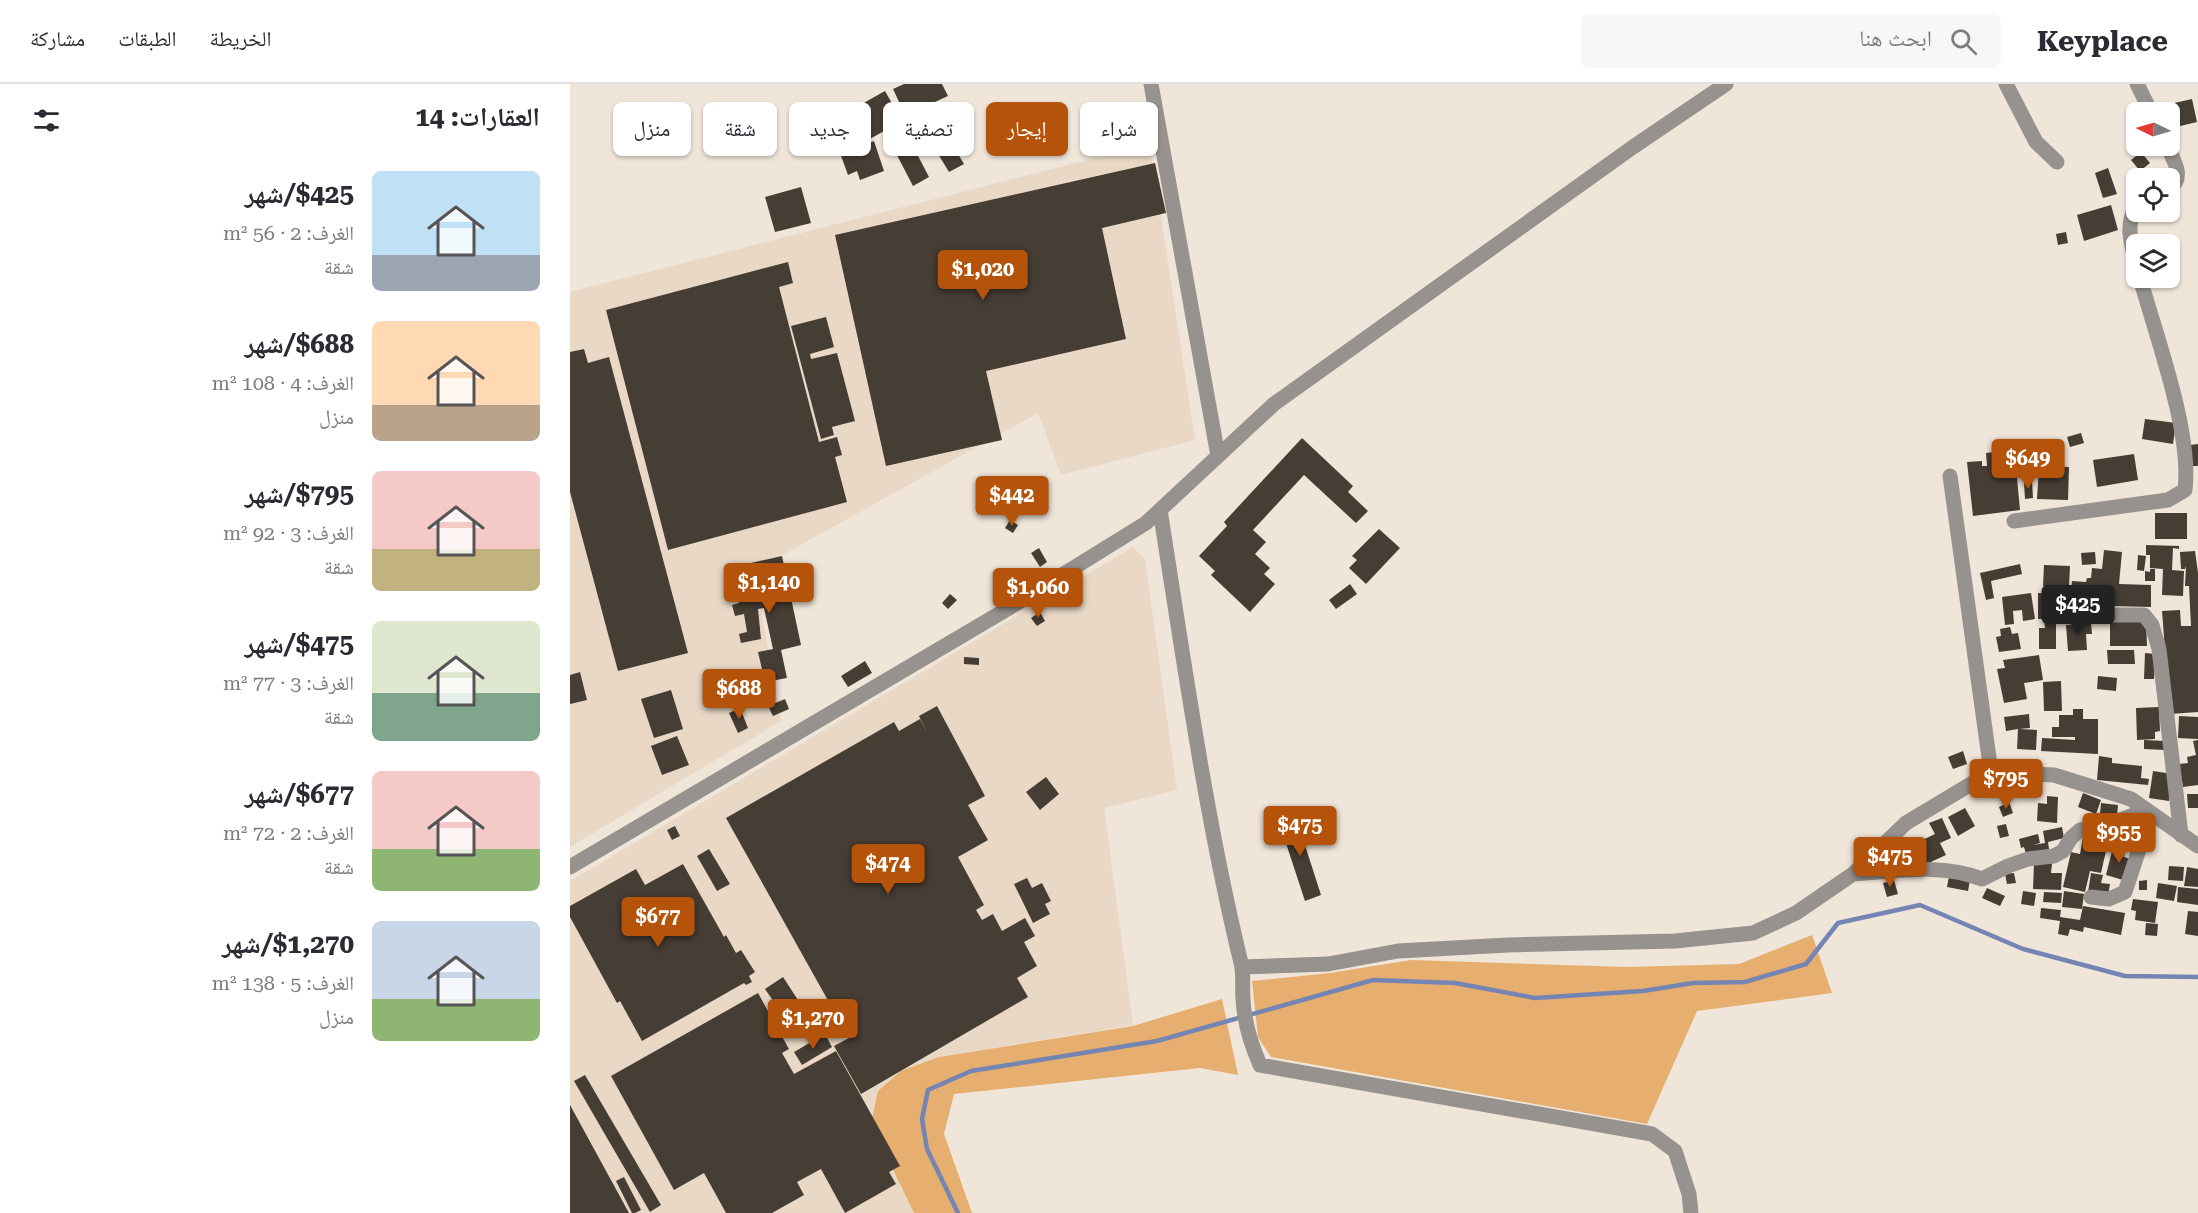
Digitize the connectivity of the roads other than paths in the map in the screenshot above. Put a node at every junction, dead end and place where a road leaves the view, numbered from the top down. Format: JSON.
{"nodes":[{"id":1,"x":1151,"y":84,"type":"edge"},
{"id":2,"x":2006,"y":84,"type":"edge"},
{"id":3,"x":2137,"y":84,"type":"edge"},
{"id":4,"x":1718,"y":87,"type":"edge"},
{"id":5,"x":2146,"y":102,"type":"edge"},
{"id":6,"x":2057,"y":162,"type":"dead end"},
{"id":7,"x":2143,"y":288,"type":"edge"},
{"id":8,"x":1218,"y":456,"type":"junction"},
{"id":9,"x":1950,"y":476,"type":"dead end"},
{"id":10,"x":1160,"y":510,"type":"junction"},
{"id":11,"x":2014,"y":520,"type":"dead end"},
{"id":12,"x":2107,"y":615,"type":"dead end"},
{"id":13,"x":1991,"y":772,"type":"junction"},
{"id":14,"x":2148,"y":811,"type":"junction"},
{"id":15,"x":2181,"y":836,"type":"junction"},
{"id":16,"x":2198,"y":846,"type":"edge"},
{"id":17,"x":570,"y":867,"type":"edge"},
{"id":18,"x":1853,"y":874,"type":"junction"},
{"id":19,"x":2091,"y":897,"type":"dead end"},
{"id":20,"x":1242,"y":967,"type":"junction"},
{"id":21,"x":1692,"y":1213,"type":"edge"}],
"edges":[{"from":1,"to":8,"type":"street"},
{"from":2,"to":6,"type":"street"},
{"from":3,"to":5,"type":"street"},
{"from":4,"to":8,"type":"street"},
{"from":7,"to":11,"type":"street"},
{"from":8,"to":10,"type":"street"},
{"from":9,"to":13,"type":"street"},
{"from":10,"to":17,"type":"street"},
{"from":10,"to":20,"type":"street"},
{"from":12,"to":15,"type":"street"},
{"from":13,"to":14,"type":"street"},
{"from":13,"to":18,"type":"street"},
{"from":14,"to":15,"type":"street"},
{"from":14,"to":18,"type":"street"},
{"from":14,"to":19,"type":"street"},
{"from":15,"to":16,"type":"street"},
{"from":18,"to":20,"type":"street"},
{"from":20,"to":21,"type":"street"}]}
